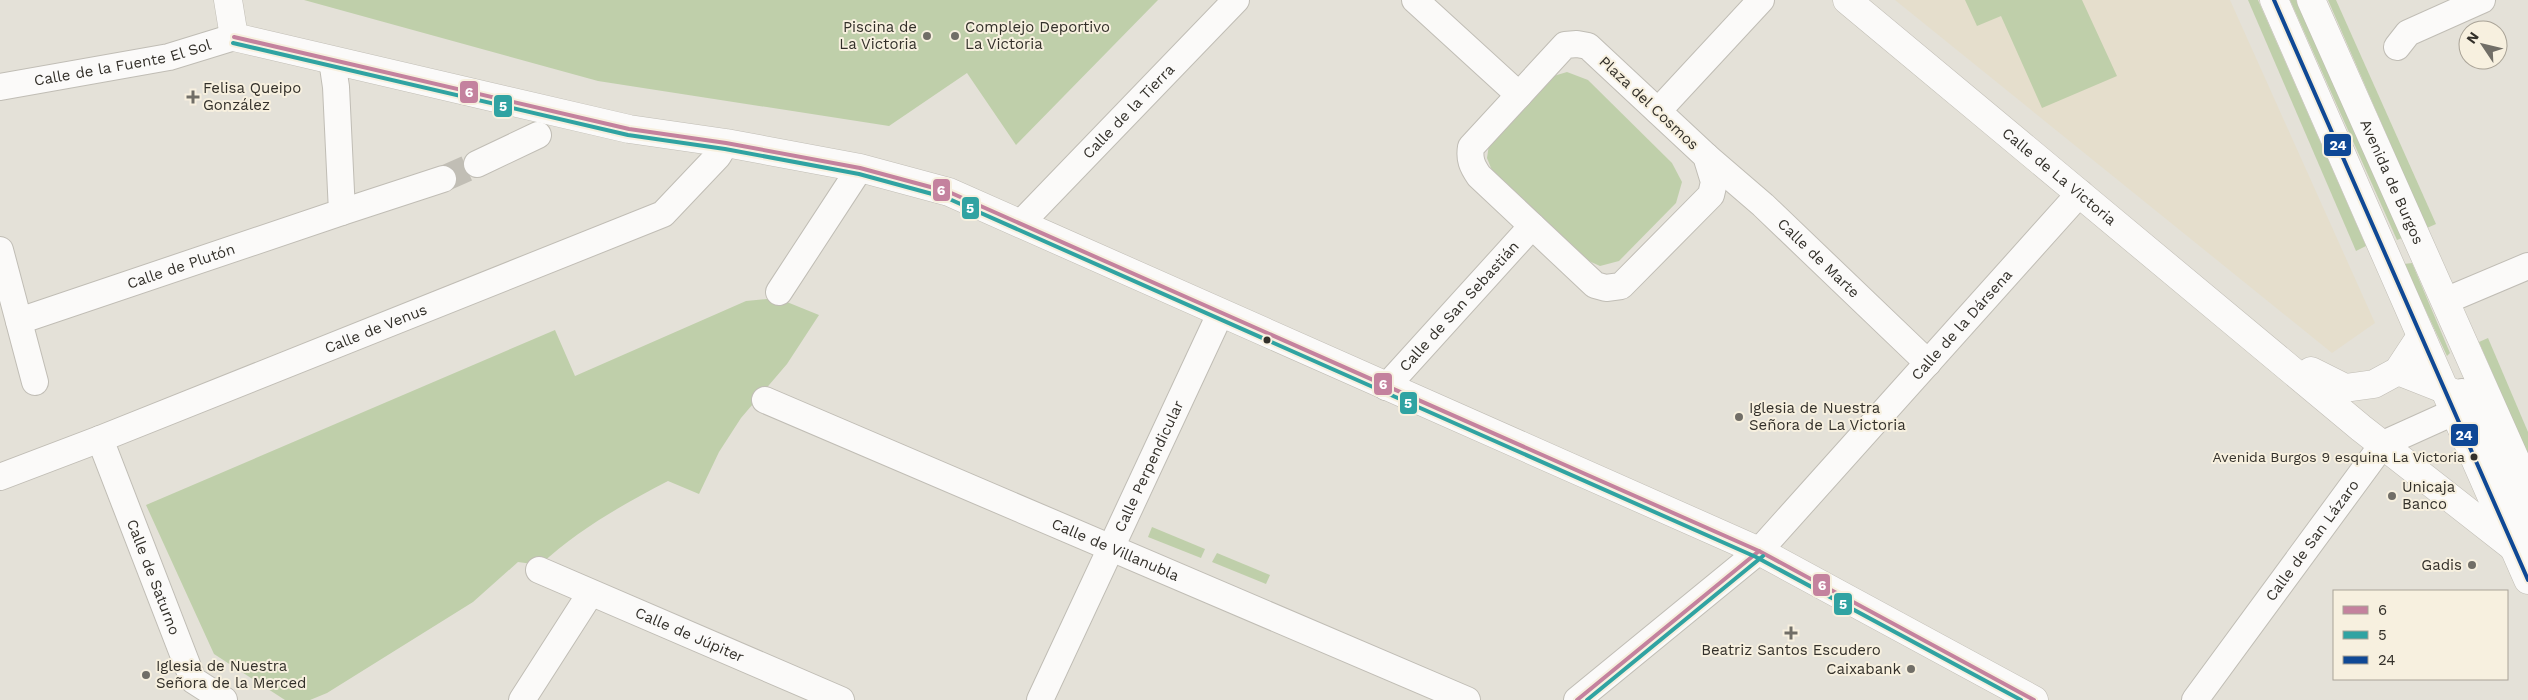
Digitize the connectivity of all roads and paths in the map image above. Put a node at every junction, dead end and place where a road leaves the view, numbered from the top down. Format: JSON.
{"nodes":[{"id":1,"x":228,"y":0,"type":"edge"},
{"id":2,"x":1236,"y":0,"type":"edge"},
{"id":3,"x":1415,"y":0,"type":"edge"},
{"id":4,"x":1761,"y":0,"type":"edge"},
{"id":5,"x":1847,"y":0,"type":"edge"},
{"id":6,"x":2274,"y":0,"type":"edge"},
{"id":7,"x":2311,"y":0,"type":"edge"},
{"id":8,"x":2482,"y":0,"type":"edge"},
{"id":9,"x":234,"y":37,"type":"junction"},
{"id":10,"x":2397,"y":47,"type":"dead end"},
{"id":11,"x":332,"y":60,"type":"junction"},
{"id":12,"x":0,"y":88,"type":"edge"},
{"id":13,"x":1519,"y":95,"type":"junction"},
{"id":14,"x":1658,"y":111,"type":"junction"},
{"id":15,"x":538,"y":135,"type":"dead end"},
{"id":16,"x":726,"y":143,"type":"junction"},
{"id":17,"x":1706,"y":156,"type":"junction"},
{"id":18,"x":477,"y":164,"type":"tunnel mouth"},
{"id":19,"x":860,"y":168,"type":"junction"},
{"id":20,"x":443,"y":179,"type":"tunnel mouth"},
{"id":21,"x":2080,"y":193,"type":"junction"},
{"id":22,"x":342,"y":212,"type":"junction"},
{"id":23,"x":1021,"y":223,"type":"junction"},
{"id":24,"x":1532,"y":226,"type":"junction"},
{"id":25,"x":0,"y":250,"type":"edge"},
{"id":26,"x":2528,"y":266,"type":"edge"},
{"id":27,"x":779,"y":292,"type":"dead end"},
{"id":28,"x":2445,"y":301,"type":"junction"},
{"id":29,"x":1220,"y":314,"type":"junction"},
{"id":30,"x":19,"y":320,"type":"junction"},
{"id":31,"x":2421,"y":336,"type":"junction"},
{"id":32,"x":2272,"y":351,"type":"junction"},
{"id":33,"x":1928,"y":363,"type":"junction"},
{"id":34,"x":2473,"y":364,"type":"junction"},
{"id":35,"x":2398,"y":371,"type":"junction"},
{"id":36,"x":35,"y":382,"type":"dead end"},
{"id":37,"x":1386,"y":387,"type":"junction"},
{"id":38,"x":2453,"y":399,"type":"junction"},
{"id":39,"x":765,"y":400,"type":"dead end"},
{"id":40,"x":100,"y":440,"type":"junction"},
{"id":41,"x":2383,"y":444,"type":"junction"},
{"id":42,"x":0,"y":477,"type":"edge"},
{"id":43,"x":2528,"y":488,"type":"edge"},
{"id":44,"x":2520,"y":540,"type":"edge"},
{"id":45,"x":1109,"y":548,"type":"junction"},
{"id":46,"x":1759,"y":551,"type":"junction"},
{"id":47,"x":539,"y":570,"type":"dead end"},
{"id":48,"x":2528,"y":580,"type":"edge"},
{"id":49,"x":590,"y":594,"type":"junction"},
{"id":50,"x":224,"y":700,"type":"edge"},
{"id":51,"x":522,"y":700,"type":"edge"},
{"id":52,"x":841,"y":700,"type":"edge"},
{"id":53,"x":1040,"y":700,"type":"edge"},
{"id":54,"x":1467,"y":700,"type":"edge"},
{"id":55,"x":1578,"y":700,"type":"edge"},
{"id":56,"x":2034,"y":700,"type":"edge"},
{"id":57,"x":2195,"y":700,"type":"edge"}],
"edges":[{"from":1,"to":9,"type":"main road"},
{"from":2,"to":23,"type":"street","name":"Calle de la Tierra"},
{"from":3,"to":13,"type":"street"},
{"from":4,"to":14,"type":"street"},
{"from":5,"to":21,"type":"main road","name":"Calle de La Victoria"},
{"from":6,"to":31,"type":"main road"},
{"from":7,"to":28,"type":"main road","name":"Avenida de Burgos"},
{"from":8,"to":10,"type":"street"},
{"from":9,"to":11,"type":"main road"},
{"from":9,"to":12,"type":"street","name":"Calle de la Fuente El Sol"},
{"from":11,"to":16,"type":"main road"},
{"from":11,"to":22,"type":"street"},
{"from":13,"to":14,"type":"street","name":"Plaza del Cosmos"},
{"from":13,"to":24,"type":"street","name":"Plaza del Cosmos"},
{"from":14,"to":17,"type":"street","name":"Plaza del Cosmos"},
{"from":15,"to":18,"type":"street"},
{"from":16,"to":19,"type":"main road"},
{"from":16,"to":40,"type":"street","name":"Calle de Venus"},
{"from":17,"to":24,"type":"street","name":"Plaza del Cosmos"},
{"from":17,"to":33,"type":"street","name":"Calle de Marte"},
{"from":19,"to":23,"type":"main road"},
{"from":19,"to":27,"type":"street"},
{"from":20,"to":22,"type":"street","name":"Calle de Plutón"},
{"from":21,"to":32,"type":"main road","name":"Calle de La Victoria"},
{"from":21,"to":33,"type":"street","name":"Calle de la Dársena"},
{"from":22,"to":30,"type":"street","name":"Calle de Plutón"},
{"from":23,"to":29,"type":"main road"},
{"from":24,"to":37,"type":"street","name":"Calle de San Sebastián"},
{"from":25,"to":30,"type":"street"},
{"from":26,"to":28,"type":"street"},
{"from":28,"to":34,"type":"main road","name":"Avenida de Burgos"},
{"from":29,"to":37,"type":"main road"},
{"from":29,"to":45,"type":"street","name":"Calle Perpendicular"},
{"from":30,"to":36,"type":"street"},
{"from":31,"to":35,"type":"main road","name":"Calle de La Victoria"},
{"from":31,"to":38,"type":"main road"},
{"from":32,"to":35,"type":"main road","name":"Calle de La Victoria"},
{"from":32,"to":41,"type":"main road","name":"Calle de La Victoria"},
{"from":33,"to":46,"type":"street","name":"Calle de la Dársena"},
{"from":34,"to":38,"type":"street"},
{"from":34,"to":43,"type":"main road","name":"Avenida de Burgos"},
{"from":35,"to":38,"type":"main road"},
{"from":37,"to":46,"type":"main road"},
{"from":38,"to":41,"type":"street","name":"Calle de San Lázaro"},
{"from":38,"to":44,"type":"main road"},
{"from":39,"to":45,"type":"street","name":"Calle de Villanubla"},
{"from":40,"to":42,"type":"street","name":"Calle de Venus"},
{"from":40,"to":50,"type":"street","name":"Calle de Saturno"},
{"from":41,"to":44,"type":"main road","name":"Calle de La Victoria"},
{"from":41,"to":57,"type":"street","name":"Calle de San Lázaro"},
{"from":44,"to":48,"type":"main road"},
{"from":45,"to":53,"type":"street","name":"Calle Perpendicular"},
{"from":45,"to":54,"type":"street","name":"Calle de Villanubla"},
{"from":46,"to":55,"type":"street","name":"Calle de la Dársena"},
{"from":46,"to":56,"type":"main road"},
{"from":47,"to":49,"type":"street","name":"Calle de Júpiter"},
{"from":49,"to":51,"type":"street"},
{"from":49,"to":52,"type":"street","name":"Calle de Júpiter"}]}
